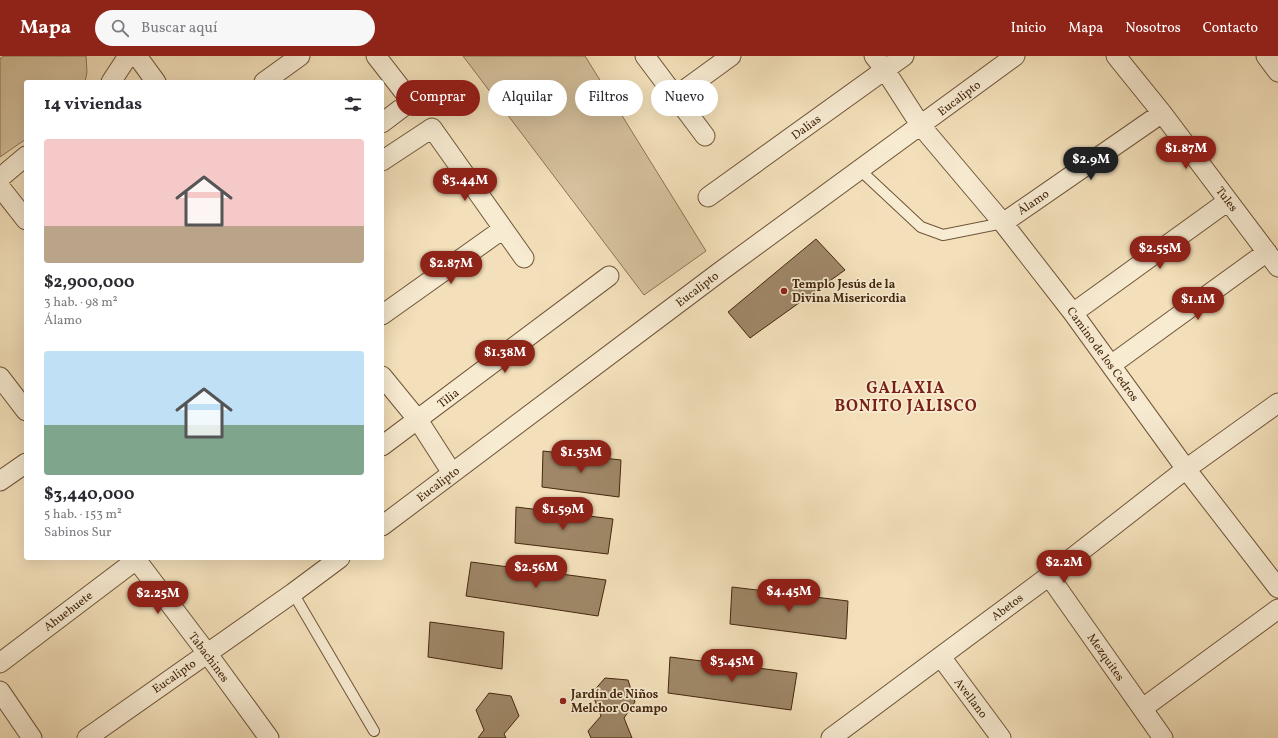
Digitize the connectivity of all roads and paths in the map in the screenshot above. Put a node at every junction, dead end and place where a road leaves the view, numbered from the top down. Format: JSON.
{"nodes":[{"id":1,"x":128,"y":56,"type":"edge"},
{"id":2,"x":137,"y":56,"type":"edge"},
{"id":3,"x":300,"y":56,"type":"edge"},
{"id":4,"x":376,"y":56,"type":"edge"},
{"id":5,"x":645,"y":56,"type":"edge"},
{"id":6,"x":731,"y":56,"type":"edge"},
{"id":7,"x":904,"y":56,"type":"edge"},
{"id":8,"x":1015,"y":56,"type":"edge"},
{"id":9,"x":1116,"y":56,"type":"edge"},
{"id":10,"x":1266,"y":56,"type":"edge"},
{"id":11,"x":880,"y":63,"type":"edge"},
{"id":12,"x":1278,"y":72,"type":"edge"},
{"id":13,"x":112,"y":80,"type":"edge"},
{"id":14,"x":155,"y":80,"type":"edge"},
{"id":15,"x":267,"y":80,"type":"edge"},
{"id":16,"x":664,"y":80,"type":"edge"},
{"id":17,"x":698,"y":80,"type":"edge"},
{"id":18,"x":1162,"y":113,"type":"junction"},
{"id":19,"x":690,"y":116,"type":"edge"},
{"id":20,"x":384,"y":121,"type":"edge"},
{"id":21,"x":921,"y":126,"type":"junction"},
{"id":22,"x":705,"y":136,"type":"dead end"},
{"id":23,"x":24,"y":158,"type":"edge"},
{"id":24,"x":384,"y":160,"type":"edge"},
{"id":25,"x":860,"y":170,"type":"junction"},
{"id":26,"x":0,"y":178,"type":"edge"},
{"id":27,"x":0,"y":187,"type":"edge"},
{"id":28,"x":708,"y":197,"type":"dead end"},
{"id":29,"x":1228,"y":201,"type":"junction"},
{"id":30,"x":24,"y":217,"type":"edge"},
{"id":31,"x":1003,"y":224,"type":"junction"},
{"id":32,"x":503,"y":229,"type":"junction"},
{"id":33,"x":1267,"y":252,"type":"junction"},
{"id":34,"x":524,"y":258,"type":"dead end"},
{"id":35,"x":1278,"y":267,"type":"edge"},
{"id":36,"x":609,"y":276,"type":"dead end"},
{"id":37,"x":1072,"y":313,"type":"junction"},
{"id":38,"x":384,"y":314,"type":"edge"},
{"id":39,"x":1111,"y":365,"type":"junction"},
{"id":40,"x":0,"y":377,"type":"edge"},
{"id":41,"x":384,"y":379,"type":"edge"},
{"id":42,"x":24,"y":403,"type":"edge"},
{"id":43,"x":1278,"y":403,"type":"edge"},
{"id":44,"x":418,"y":420,"type":"junction"},
{"id":45,"x":384,"y":445,"type":"edge"},
{"id":46,"x":24,"y":464,"type":"edge"},
{"id":47,"x":1186,"y":469,"type":"junction"},
{"id":48,"x":452,"y":473,"type":"junction"},
{"id":49,"x":0,"y":481,"type":"edge"},
{"id":50,"x":384,"y":524,"type":"edge"},
{"id":51,"x":135,"y":560,"type":"edge"},
{"id":52,"x":137,"y":560,"type":"edge"},
{"id":53,"x":337,"y":560,"type":"edge"},
{"id":54,"x":1049,"y":576,"type":"junction"},
{"id":55,"x":1276,"y":583,"type":"edge"},
{"id":56,"x":293,"y":593,"type":"junction"},
{"id":57,"x":1278,"y":609,"type":"edge"},
{"id":58,"x":207,"y":653,"type":"junction"},
{"id":59,"x":941,"y":658,"type":"junction"},
{"id":60,"x":0,"y":663,"type":"edge"},
{"id":61,"x":0,"y":691,"type":"edge"},
{"id":62,"x":1143,"y":708,"type":"junction"},
{"id":63,"x":374,"y":731,"type":"dead end"},
{"id":64,"x":32,"y":738,"type":"edge"},
{"id":65,"x":87,"y":738,"type":"edge"},
{"id":66,"x":268,"y":738,"type":"edge"},
{"id":67,"x":831,"y":738,"type":"edge"},
{"id":68,"x":1001,"y":738,"type":"edge"},
{"id":69,"x":1163,"y":738,"type":"edge"}],
"edges":[{"from":1,"to":13,"type":"street"},
{"from":2,"to":14,"type":"street"},
{"from":3,"to":15,"type":"street"},
{"from":4,"to":20,"type":"street"},
{"from":5,"to":16,"type":"street"},
{"from":6,"to":17,"type":"street"},
{"from":7,"to":11,"type":"street","name":"Dalias"},
{"from":8,"to":21,"type":"street","name":"Eucalipto"},
{"from":9,"to":18,"type":"street","name":"Tules"},
{"from":10,"to":12,"type":"street"},
{"from":11,"to":21,"type":"street","name":"Camino de los Cedros"},
{"from":11,"to":28,"type":"street","name":"Dalias"},
{"from":18,"to":29,"type":"street","name":"Tules"},
{"from":18,"to":31,"type":"street","name":"Álamo"},
{"from":19,"to":22,"type":"street"},
{"from":21,"to":25,"type":"street","name":"Eucalipto"},
{"from":21,"to":31,"type":"street","name":"Camino de los Cedros"},
{"from":23,"to":26,"type":"street"},
{"from":24,"to":32,"type":"street"},
{"from":25,"to":31,"type":"lane"},
{"from":25,"to":48,"type":"street","name":"Eucalipto"},
{"from":27,"to":30,"type":"street"},
{"from":29,"to":33,"type":"street","name":"Tules"},
{"from":29,"to":37,"type":"street"},
{"from":31,"to":37,"type":"street","name":"Camino de los Cedros"},
{"from":32,"to":34,"type":"street"},
{"from":32,"to":38,"type":"street"},
{"from":33,"to":35,"type":"street","name":"Tules"},
{"from":33,"to":39,"type":"street"},
{"from":36,"to":44,"type":"street","name":"Tilia"},
{"from":37,"to":39,"type":"street","name":"Camino de los Cedros"},
{"from":39,"to":47,"type":"street","name":"Camino de los Cedros"},
{"from":40,"to":42,"type":"street"},
{"from":41,"to":44,"type":"street"},
{"from":43,"to":47,"type":"street","name":"Abetos"},
{"from":44,"to":45,"type":"street","name":"Tilia"},
{"from":44,"to":48,"type":"street"},
{"from":46,"to":49,"type":"street"},
{"from":47,"to":54,"type":"street","name":"Abetos"},
{"from":47,"to":55,"type":"street","name":"Camino de los Cedros"},
{"from":48,"to":50,"type":"street","name":"Eucalipto"},
{"from":51,"to":60,"type":"street","name":"Ahuehuete"},
{"from":52,"to":58,"type":"street","name":"Tabachines"},
{"from":53,"to":56,"type":"street","name":"Eucalipto"},
{"from":54,"to":59,"type":"street","name":"Abetos"},
{"from":54,"to":62,"type":"street","name":"Mezquites"},
{"from":56,"to":58,"type":"street","name":"Eucalipto"},
{"from":56,"to":63,"type":"lane"},
{"from":57,"to":62,"type":"street"},
{"from":58,"to":65,"type":"street","name":"Eucalipto"},
{"from":58,"to":66,"type":"street","name":"Tabachines"},
{"from":59,"to":67,"type":"street","name":"Abetos"},
{"from":59,"to":68,"type":"street","name":"Avellano"},
{"from":61,"to":64,"type":"street"},
{"from":62,"to":69,"type":"street","name":"Mezquites"}]}
